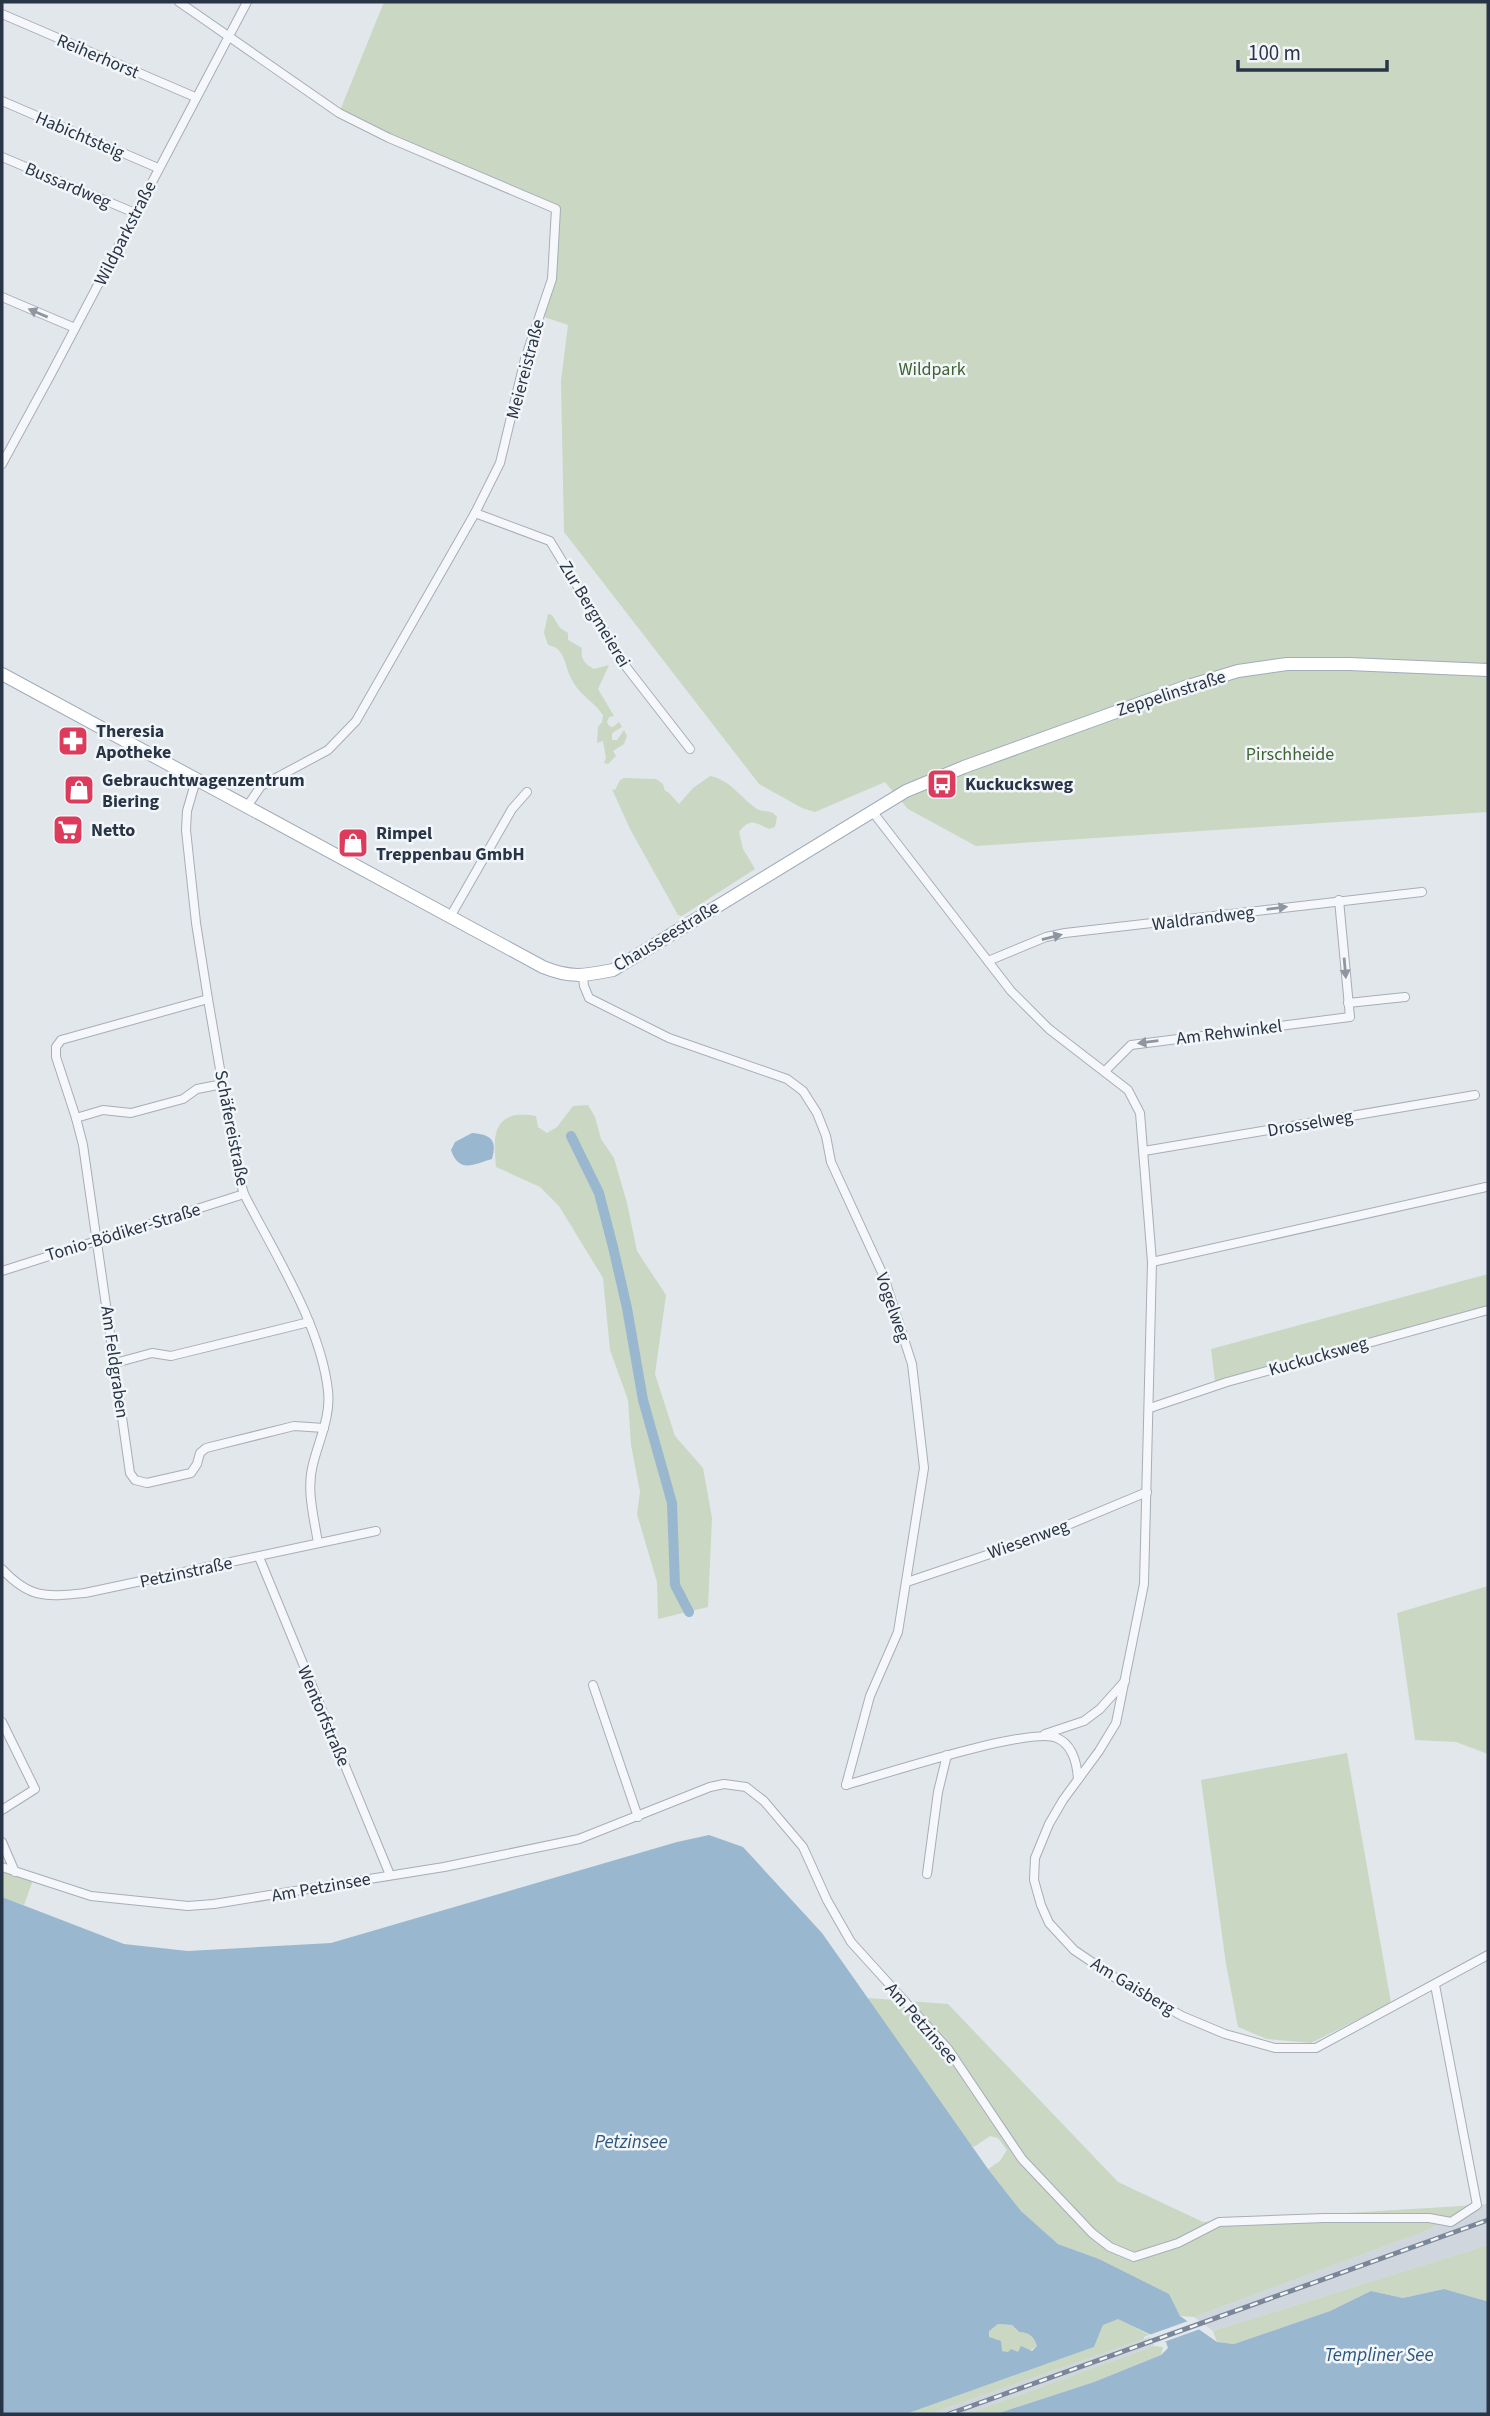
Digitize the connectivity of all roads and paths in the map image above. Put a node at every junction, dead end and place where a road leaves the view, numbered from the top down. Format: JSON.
{"nodes":[{"id":1,"x":179,"y":2,"type":"edge"},
{"id":2,"x":247,"y":2,"type":"edge"},
{"id":3,"x":2,"y":14,"type":"edge"},
{"id":4,"x":228,"y":36,"type":"junction"},
{"id":5,"x":195,"y":97,"type":"junction"},
{"id":6,"x":2,"y":101,"type":"edge"},
{"id":7,"x":2,"y":157,"type":"edge"},
{"id":8,"x":158,"y":168,"type":"junction"},
{"id":9,"x":135,"y":213,"type":"junction"},
{"id":10,"x":2,"y":297,"type":"edge"},
{"id":11,"x":75,"y":328,"type":"junction"},
{"id":12,"x":2,"y":464,"type":"edge"},
{"id":13,"x":475,"y":513,"type":"junction"},
{"id":14,"x":1488,"y":670,"type":"edge"},
{"id":15,"x":2,"y":674,"type":"edge"},
{"id":16,"x":690,"y":749,"type":"dead end"},
{"id":17,"x":196,"y":780,"type":"junction"},
{"id":18,"x":527,"y":792,"type":"dead end"},
{"id":19,"x":247,"y":807,"type":"junction"},
{"id":20,"x":872,"y":811,"type":"junction"},
{"id":21,"x":1422,"y":892,"type":"dead end"},
{"id":22,"x":1339,"y":900,"type":"junction"},
{"id":23,"x":450,"y":917,"type":"junction"},
{"id":24,"x":988,"y":961,"type":"junction"},
{"id":25,"x":583,"y":977,"type":"junction"},
{"id":26,"x":1405,"y":997,"type":"dead end"},
{"id":27,"x":208,"y":999,"type":"junction"},
{"id":28,"x":1348,"y":1003,"type":"junction"},
{"id":29,"x":1105,"y":1070,"type":"junction"},
{"id":30,"x":223,"y":1084,"type":"junction"},
{"id":31,"x":1475,"y":1095,"type":"dead end"},
{"id":32,"x":76,"y":1118,"type":"junction"},
{"id":33,"x":1144,"y":1152,"type":"junction"},
{"id":34,"x":1486,"y":1187,"type":"dead end"},
{"id":35,"x":244,"y":1194,"type":"junction"},
{"id":36,"x":97,"y":1239,"type":"junction"},
{"id":37,"x":1152,"y":1262,"type":"junction"},
{"id":38,"x":2,"y":1271,"type":"edge"},
{"id":39,"x":1488,"y":1310,"type":"edge"},
{"id":40,"x":309,"y":1322,"type":"junction"},
{"id":41,"x":115,"y":1363,"type":"junction"},
{"id":42,"x":1150,"y":1408,"type":"junction"},
{"id":43,"x":324,"y":1428,"type":"junction"},
{"id":44,"x":1147,"y":1492,"type":"junction"},
{"id":45,"x":376,"y":1531,"type":"dead end"},
{"id":46,"x":318,"y":1543,"type":"junction"},
{"id":47,"x":260,"y":1556,"type":"junction"},
{"id":48,"x":2,"y":1569,"type":"edge"},
{"id":49,"x":907,"y":1582,"type":"junction"},
{"id":50,"x":1125,"y":1680,"type":"junction"},
{"id":51,"x":593,"y":1685,"type":"dead end"},
{"id":52,"x":2,"y":1722,"type":"edge"},
{"id":53,"x":1042,"y":1734,"type":"junction"},
{"id":54,"x":947,"y":1755,"type":"junction"},
{"id":55,"x":1078,"y":1780,"type":"junction"},
{"id":56,"x":2,"y":1810,"type":"edge"},
{"id":57,"x":638,"y":1817,"type":"junction"},
{"id":58,"x":2,"y":1842,"type":"edge"},
{"id":59,"x":2,"y":1867,"type":"edge"},
{"id":60,"x":15,"y":1871,"type":"junction"},
{"id":61,"x":927,"y":1874,"type":"dead end"},
{"id":62,"x":390,"y":1875,"type":"junction"},
{"id":63,"x":1488,"y":1955,"type":"edge"},
{"id":64,"x":1435,"y":1985,"type":"junction"}],
"edges":[{"from":1,"to":4,"type":"street"},
{"from":2,"to":4,"type":"street","name":"Wildparkstraße"},
{"from":3,"to":5,"type":"street","name":"Reiherhorst"},
{"from":4,"to":5,"type":"street","name":"Wildparkstraße"},
{"from":4,"to":13,"type":"street","name":"Meiereistraße"},
{"from":5,"to":8,"type":"street","name":"Wildparkstraße"},
{"from":6,"to":8,"type":"street","name":"Habichtsteig"},
{"from":7,"to":9,"type":"street","name":"Bussardweg"},
{"from":8,"to":9,"type":"street","name":"Wildparkstraße"},
{"from":9,"to":11,"type":"street","name":"Wildparkstraße"},
{"from":11,"to":10,"type":"street","one_way":true},
{"from":11,"to":12,"type":"street","name":"Wildparkstraße"},
{"from":13,"to":16,"type":"street","name":"Zur Bergmeierei"},
{"from":13,"to":19,"type":"street","name":"Meiereistraße"},
{"from":14,"to":20,"type":"main road","name":"Zeppelinstraße"},
{"from":15,"to":17,"type":"main road","name":"Chausseestraße"},
{"from":17,"to":19,"type":"main road","name":"Chausseestraße"},
{"from":17,"to":27,"type":"street","name":"Schäfereistraße"},
{"from":18,"to":23,"type":"street"},
{"from":19,"to":23,"type":"main road","name":"Chausseestraße"},
{"from":20,"to":24,"type":"street"},
{"from":20,"to":25,"type":"main road","name":"Chausseestraße"},
{"from":21,"to":22,"type":"street","name":"Waldrandweg"},
{"from":24,"to":22,"type":"street","name":"Waldrandweg","one_way":true},
{"from":22,"to":28,"type":"street","one_way":true},
{"from":23,"to":25,"type":"main road","name":"Chausseestraße"},
{"from":24,"to":29,"type":"street"},
{"from":25,"to":49,"type":"street","name":"Vogelweg"},
{"from":26,"to":28,"type":"street"},
{"from":27,"to":30,"type":"street","name":"Schäfereistraße"},
{"from":27,"to":32,"type":"street","name":"Am Feldgraben"},
{"from":28,"to":29,"type":"street","name":"Am Rehwinkel","one_way":true},
{"from":29,"to":33,"type":"street"},
{"from":30,"to":32,"type":"street"},
{"from":30,"to":35,"type":"street","name":"Schäfereistraße"},
{"from":31,"to":33,"type":"street","name":"Drosselweg"},
{"from":32,"to":36,"type":"street","name":"Am Feldgraben"},
{"from":33,"to":37,"type":"street"},
{"from":34,"to":37,"type":"street"},
{"from":35,"to":36,"type":"street","name":"Tonio-Bödiker-Straße"},
{"from":35,"to":40,"type":"street","name":"Schäfereistraße"},
{"from":36,"to":38,"type":"street","name":"Tonio-Bödiker-Straße"},
{"from":36,"to":41,"type":"street","name":"Am Feldgraben"},
{"from":37,"to":42,"type":"street"},
{"from":39,"to":42,"type":"street","name":"Kuckucksweg"},
{"from":40,"to":41,"type":"street"},
{"from":40,"to":43,"type":"street","name":"Schäfereistraße"},
{"from":41,"to":43,"type":"street","name":"Am Feldgraben"},
{"from":42,"to":44,"type":"street"},
{"from":43,"to":46,"type":"street","name":"Schäfereistraße"},
{"from":44,"to":49,"type":"street","name":"Wiesenweg"},
{"from":44,"to":50,"type":"street"},
{"from":45,"to":46,"type":"street","name":"Petzinstraße"},
{"from":46,"to":47,"type":"street","name":"Petzinstraße"},
{"from":47,"to":48,"type":"street","name":"Petzinstraße"},
{"from":47,"to":62,"type":"street","name":"Wentorfstraße"},
{"from":49,"to":54,"type":"street","name":"Vogelweg"},
{"from":50,"to":53,"type":"street"},
{"from":50,"to":55,"type":"street","name":"Am Gaisberg"},
{"from":51,"to":57,"type":"street"},
{"from":52,"to":56,"type":"street"},
{"from":53,"to":54,"type":"street"},
{"from":53,"to":55,"type":"street"},
{"from":54,"to":61,"type":"street"},
{"from":55,"to":64,"type":"street","name":"Am Gaisberg"},
{"from":57,"to":62,"type":"street","name":"Am Petzinsee"},
{"from":57,"to":64,"type":"street","name":"Am Petzinsee"},
{"from":58,"to":60,"type":"street"},
{"from":59,"to":60,"type":"street","name":"Am Petzinsee"},
{"from":60,"to":62,"type":"street","name":"Am Petzinsee"},
{"from":63,"to":64,"type":"street","name":"Am Gaisberg"}]}
